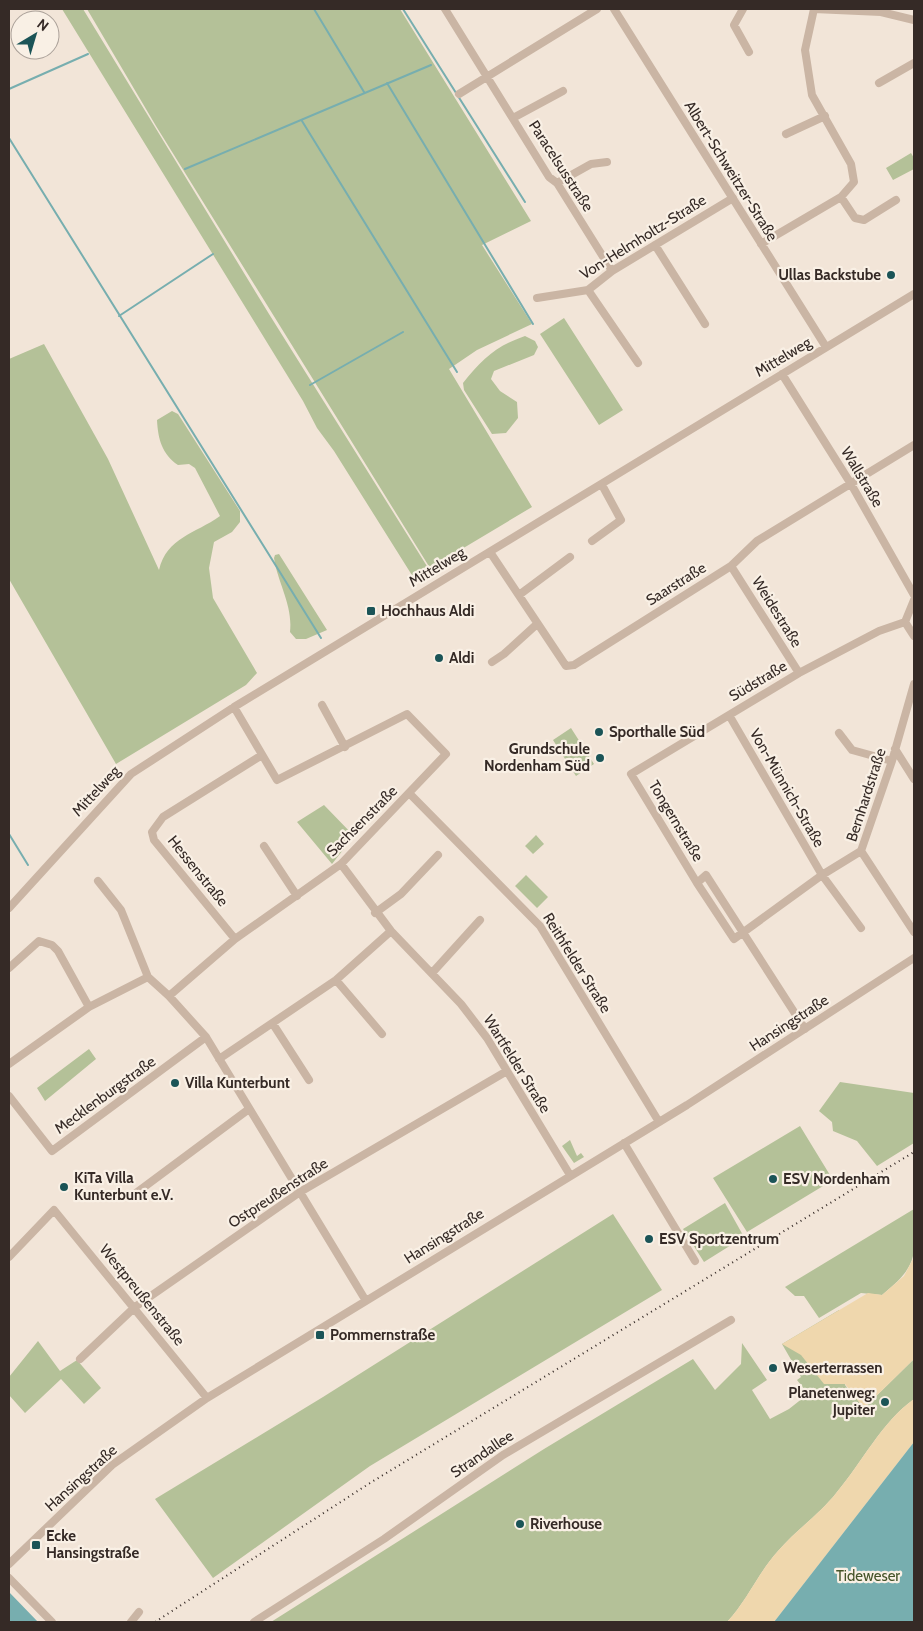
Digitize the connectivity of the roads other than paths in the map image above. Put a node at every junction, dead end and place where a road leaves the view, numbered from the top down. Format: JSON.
{"nodes":[{"id":1,"x":445,"y":9,"type":"edge"},
{"id":2,"x":597,"y":9,"type":"edge"},
{"id":3,"x":614,"y":9,"type":"edge"},
{"id":4,"x":744,"y":9,"type":"edge"},
{"id":5,"x":814,"y":9,"type":"edge"},
{"id":6,"x":881,"y":10,"type":"edge"},
{"id":7,"x":914,"y":20,"type":"edge"},
{"id":8,"x":749,"y":52,"type":"dead end"},
{"id":9,"x":914,"y":63,"type":"edge"},
{"id":10,"x":486,"y":77,"type":"junction"},
{"id":11,"x":879,"y":83,"type":"dead end"},
{"id":12,"x":563,"y":91,"type":"dead end"},
{"id":13,"x":459,"y":94,"type":"dead end"},
{"id":14,"x":825,"y":116,"type":"junction"},
{"id":15,"x":513,"y":118,"type":"junction"},
{"id":16,"x":786,"y":134,"type":"dead end"},
{"id":17,"x":607,"y":162,"type":"dead end"},
{"id":18,"x":557,"y":183,"type":"junction"},
{"id":19,"x":841,"y":197,"type":"junction"},
{"id":20,"x":733,"y":198,"type":"junction"},
{"id":21,"x":896,"y":200,"type":"dead end"},
{"id":22,"x":761,"y":244,"type":"junction"},
{"id":23,"x":655,"y":245,"type":"junction"},
{"id":24,"x":612,"y":270,"type":"junction"},
{"id":25,"x":588,"y":290,"type":"junction"},
{"id":26,"x":914,"y":294,"type":"edge"},
{"id":27,"x":537,"y":298,"type":"dead end"},
{"id":28,"x":705,"y":324,"type":"dead end"},
{"id":29,"x":826,"y":348,"type":"junction"},
{"id":30,"x":638,"y":363,"type":"dead end"},
{"id":31,"x":782,"y":374,"type":"junction"},
{"id":32,"x":914,"y":445,"type":"edge"},
{"id":33,"x":851,"y":484,"type":"junction"},
{"id":34,"x":602,"y":485,"type":"junction"},
{"id":35,"x":592,"y":541,"type":"dead end"},
{"id":36,"x":490,"y":552,"type":"junction"},
{"id":37,"x":570,"y":557,"type":"dead end"},
{"id":38,"x":731,"y":566,"type":"junction"},
{"id":39,"x":914,"y":595,"type":"edge"},
{"id":40,"x":519,"y":596,"type":"junction"},
{"id":41,"x":914,"y":600,"type":"edge"},
{"id":42,"x":905,"y":622,"type":"junction"},
{"id":43,"x":537,"y":624,"type":"junction"},
{"id":44,"x":914,"y":636,"type":"edge"},
{"id":45,"x":492,"y":662,"type":"dead end"},
{"id":46,"x":799,"y":673,"type":"junction"},
{"id":47,"x":914,"y":684,"type":"edge"},
{"id":48,"x":322,"y":704,"type":"dead end"},
{"id":49,"x":234,"y":707,"type":"junction"},
{"id":50,"x":729,"y":715,"type":"junction"},
{"id":51,"x":839,"y":733,"type":"dead end"},
{"id":52,"x":345,"y":747,"type":"junction"},
{"id":53,"x":895,"y":749,"type":"junction"},
{"id":54,"x":262,"y":755,"type":"junction"},
{"id":55,"x":892,"y":761,"type":"junction"},
{"id":56,"x":632,"y":774,"type":"joint"},
{"id":57,"x":914,"y":778,"type":"edge"},
{"id":58,"x":409,"y":793,"type":"junction"},
{"id":59,"x":264,"y":846,"type":"dead end"},
{"id":60,"x":861,"y":851,"type":"junction"},
{"id":61,"x":438,"y":854,"type":"dead end"},
{"id":62,"x":341,"y":864,"type":"junction"},
{"id":63,"x":822,"y":875,"type":"junction"},
{"id":64,"x":98,"y":881,"type":"dead end"},
{"id":65,"x":697,"y":883,"type":"junction"},
{"id":66,"x":297,"y":896,"type":"junction"},
{"id":67,"x":9,"y":908,"type":"edge"},
{"id":68,"x":375,"y":913,"type":"junction"},
{"id":69,"x":480,"y":920,"type":"dead end"},
{"id":70,"x":861,"y":928,"type":"dead end"},
{"id":71,"x":391,"y":931,"type":"junction"},
{"id":72,"x":743,"y":932,"type":"junction"},
{"id":73,"x":914,"y":932,"type":"edge"},
{"id":74,"x":235,"y":939,"type":"junction"},
{"id":75,"x":914,"y":958,"type":"edge"},
{"id":76,"x":9,"y":968,"type":"edge"},
{"id":77,"x":432,"y":974,"type":"junction"},
{"id":78,"x":148,"y":977,"type":"junction"},
{"id":79,"x":336,"y":980,"type":"junction"},
{"id":80,"x":169,"y":996,"type":"junction"},
{"id":81,"x":88,"y":1007,"type":"junction"},
{"id":82,"x":273,"y":1024,"type":"junction"},
{"id":83,"x":805,"y":1029,"type":"junction"},
{"id":84,"x":382,"y":1034,"type":"dead end"},
{"id":85,"x":206,"y":1037,"type":"junction"},
{"id":86,"x":219,"y":1060,"type":"junction"},
{"id":87,"x":9,"y":1064,"type":"edge"},
{"id":88,"x":507,"y":1071,"type":"junction"},
{"id":89,"x":308,"y":1080,"type":"dead end"},
{"id":90,"x":9,"y":1096,"type":"edge"},
{"id":91,"x":249,"y":1109,"type":"junction"},
{"id":92,"x":659,"y":1122,"type":"junction"},
{"id":93,"x":624,"y":1143,"type":"junction"},
{"id":94,"x":570,"y":1175,"type":"junction"},
{"id":95,"x":300,"y":1192,"type":"junction"},
{"id":96,"x":132,"y":1196,"type":"dead end"},
{"id":97,"x":9,"y":1257,"type":"edge"},
{"id":98,"x":696,"y":1262,"type":"dead end"},
{"id":99,"x":366,"y":1301,"type":"junction"},
{"id":100,"x":135,"y":1307,"type":"junction"},
{"id":101,"x":731,"y":1320,"type":"dead end"},
{"id":102,"x":80,"y":1358,"type":"dead end"},
{"id":103,"x":207,"y":1398,"type":"junction"},
{"id":104,"x":9,"y":1564,"type":"edge"},
{"id":105,"x":9,"y":1578,"type":"edge"},
{"id":106,"x":139,"y":1612,"type":"dead end"},
{"id":107,"x":52,"y":1622,"type":"edge"},
{"id":108,"x":131,"y":1622,"type":"edge"},
{"id":109,"x":254,"y":1622,"type":"edge"}],
"edges":[{"from":1,"to":10,"type":"street","name":"Paracelsusstraße"},
{"from":2,"to":10,"type":"street"},
{"from":3,"to":20,"type":"street","name":"Albert-Schweitzer-Straße"},
{"from":4,"to":8,"type":"street"},
{"from":5,"to":6,"type":"street"},
{"from":5,"to":14,"type":"street"},
{"from":6,"to":7,"type":"street"},
{"from":9,"to":11,"type":"street"},
{"from":10,"to":13,"type":"street"},
{"from":10,"to":15,"type":"street","name":"Paracelsusstraße"},
{"from":12,"to":15,"type":"street"},
{"from":14,"to":16,"type":"street"},
{"from":14,"to":19,"type":"street"},
{"from":15,"to":18,"type":"street","name":"Paracelsusstraße"},
{"from":17,"to":18,"type":"street"},
{"from":18,"to":24,"type":"street","name":"Paracelsusstraße"},
{"from":19,"to":21,"type":"street"},
{"from":19,"to":22,"type":"street"},
{"from":20,"to":22,"type":"street","name":"Albert-Schweitzer-Straße"},
{"from":20,"to":23,"type":"street","name":"Von-Helmholtz-Straße"},
{"from":22,"to":29,"type":"street","name":"Albert-Schweitzer-Straße"},
{"from":23,"to":24,"type":"street","name":"Von-Helmholtz-Straße"},
{"from":23,"to":28,"type":"street"},
{"from":24,"to":25,"type":"street","name":"Von-Helmholtz-Straße"},
{"from":25,"to":27,"type":"street","name":"Von-Helmholtz-Straße"},
{"from":25,"to":30,"type":"street"},
{"from":26,"to":29,"type":"street","name":"Mittelweg"},
{"from":29,"to":31,"type":"street","name":"Mittelweg"},
{"from":31,"to":33,"type":"street","name":"Wallstraße"},
{"from":31,"to":34,"type":"street","name":"Mittelweg"},
{"from":32,"to":33,"type":"street","name":"Saarstraße"},
{"from":33,"to":38,"type":"street","name":"Saarstraße"},
{"from":33,"to":39,"type":"street","name":"Wallstraße"},
{"from":34,"to":35,"type":"street"},
{"from":34,"to":36,"type":"street","name":"Mittelweg"},
{"from":36,"to":40,"type":"street","name":"Saarstraße"},
{"from":36,"to":49,"type":"street","name":"Mittelweg"},
{"from":37,"to":40,"type":"street"},
{"from":38,"to":43,"type":"street","name":"Saarstraße"},
{"from":38,"to":46,"type":"street","name":"Weidestraße"},
{"from":40,"to":43,"type":"street","name":"Saarstraße"},
{"from":41,"to":42,"type":"street"},
{"from":42,"to":44,"type":"street"},
{"from":42,"to":46,"type":"street","name":"Südstraße"},
{"from":43,"to":45,"type":"street"},
{"from":46,"to":50,"type":"street","name":"Südstraße"},
{"from":47,"to":53,"type":"street","name":"Bernhardstraße"},
{"from":48,"to":52,"type":"street"},
{"from":49,"to":54,"type":"street","name":"Sachsenstraße"},
{"from":49,"to":67,"type":"street","name":"Mittelweg"},
{"from":50,"to":56,"type":"street","name":"Südstraße"},
{"from":50,"to":63,"type":"street","name":"Von-Münnich-Straße"},
{"from":51,"to":55,"type":"street"},
{"from":52,"to":54,"type":"street","name":"Sachsenstraße"},
{"from":52,"to":58,"type":"street","name":"Sachsenstraße"},
{"from":53,"to":55,"type":"street","name":"Bernhardstraße"},
{"from":53,"to":57,"type":"street"},
{"from":54,"to":74,"type":"street","name":"Hessenstraße"},
{"from":55,"to":60,"type":"street","name":"Bernhardstraße"},
{"from":56,"to":65,"type":"street","name":"Tongernstraße"},
{"from":58,"to":62,"type":"street","name":"Sachsenstraße"},
{"from":58,"to":92,"type":"street","name":"Reithfelder Straße"},
{"from":59,"to":66,"type":"street"},
{"from":60,"to":63,"type":"street"},
{"from":60,"to":73,"type":"street","name":"Bernhardstraße"},
{"from":61,"to":68,"type":"street"},
{"from":62,"to":66,"type":"street","name":"Sachsenstraße"},
{"from":62,"to":68,"type":"street","name":"Wartfelder Straße"},
{"from":63,"to":70,"type":"street","name":"Von-Münnich-Straße"},
{"from":63,"to":72,"type":"street"},
{"from":64,"to":78,"type":"street"},
{"from":65,"to":72,"type":"street","name":"Tongernstraße"},
{"from":65,"to":72,"type":"street","name":"Tongernstraße"},
{"from":66,"to":74,"type":"street","name":"Sachsenstraße"},
{"from":68,"to":71,"type":"street","name":"Wartfelder Straße"},
{"from":69,"to":77,"type":"street"},
{"from":71,"to":77,"type":"street","name":"Wartfelder Straße"},
{"from":71,"to":79,"type":"street"},
{"from":72,"to":83,"type":"street","name":"Tongernstraße"},
{"from":74,"to":80,"type":"street","name":"Sachsenstraße"},
{"from":75,"to":83,"type":"street","name":"Hansingstraße"},
{"from":76,"to":81,"type":"street"},
{"from":77,"to":88,"type":"street","name":"Wartfelder Straße"},
{"from":78,"to":80,"type":"street"},
{"from":78,"to":81,"type":"street"},
{"from":79,"to":82,"type":"street"},
{"from":79,"to":84,"type":"street"},
{"from":80,"to":85,"type":"street"},
{"from":81,"to":87,"type":"street"},
{"from":82,"to":86,"type":"street"},
{"from":82,"to":89,"type":"street"},
{"from":83,"to":92,"type":"street","name":"Hansingstraße"},
{"from":85,"to":86,"type":"street"},
{"from":85,"to":90,"type":"street","name":"Mecklenburgstraße"},
{"from":86,"to":91,"type":"street"},
{"from":88,"to":94,"type":"street","name":"Wartfelder Straße"},
{"from":88,"to":95,"type":"street","name":"Ostpreußenstraße"},
{"from":91,"to":95,"type":"street"},
{"from":91,"to":96,"type":"street"},
{"from":92,"to":93,"type":"street","name":"Hansingstraße"},
{"from":93,"to":94,"type":"street","name":"Hansingstraße"},
{"from":93,"to":98,"type":"street"},
{"from":94,"to":99,"type":"street","name":"Hansingstraße"},
{"from":95,"to":99,"type":"street"},
{"from":95,"to":100,"type":"street","name":"Ostpreußenstraße"},
{"from":97,"to":100,"type":"street","name":"Westpreußenstraße"},
{"from":99,"to":103,"type":"street","name":"Hansingstraße"},
{"from":100,"to":102,"type":"street","name":"Ostpreußenstraße"},
{"from":100,"to":103,"type":"street","name":"Westpreußenstraße"},
{"from":101,"to":109,"type":"street","name":"Strandallee"},
{"from":103,"to":104,"type":"street","name":"Hansingstraße"},
{"from":105,"to":107,"type":"street"},
{"from":106,"to":108,"type":"street"}]}
